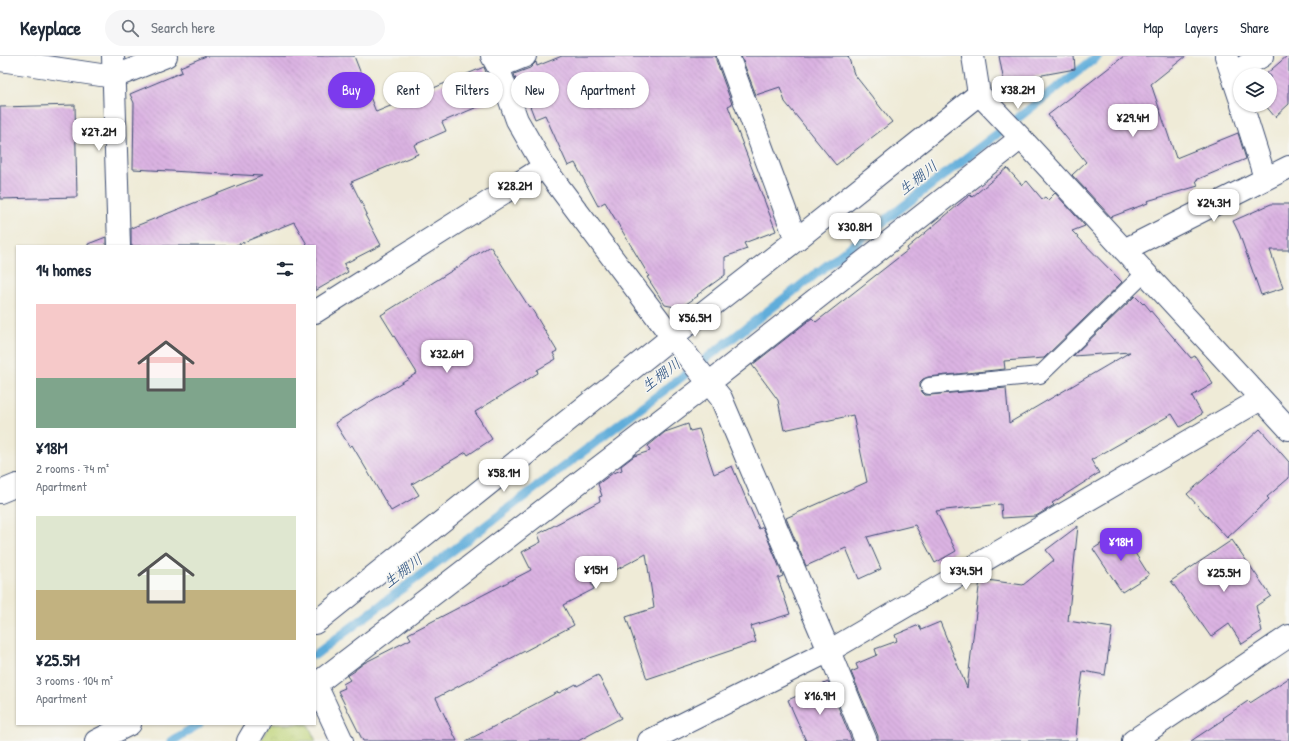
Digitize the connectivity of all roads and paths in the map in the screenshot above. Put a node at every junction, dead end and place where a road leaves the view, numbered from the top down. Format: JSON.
{"nodes":[{"id":1,"x":166,"y":56,"type":"edge"},
{"id":2,"x":525,"y":56,"type":"edge"},
{"id":3,"x":728,"y":56,"type":"edge"},
{"id":4,"x":973,"y":56,"type":"edge"},
{"id":5,"x":1262,"y":56,"type":"edge"},
{"id":6,"x":0,"y":60,"type":"edge"},
{"id":7,"x":495,"y":61,"type":"edge"},
{"id":8,"x":1229,"y":65,"type":"edge"},
{"id":9,"x":113,"y":66,"type":"edge"},
{"id":10,"x":1233,"y":77,"type":"edge"},
{"id":11,"x":979,"y":94,"type":"junction"},
{"id":12,"x":1244,"y":112,"type":"edge"},
{"id":13,"x":1018,"y":135,"type":"junction"},
{"id":14,"x":544,"y":167,"type":"junction"},
{"id":15,"x":1289,"y":167,"type":"edge"},
{"id":16,"x":1265,"y":178,"type":"junction"},
{"id":17,"x":796,"y":240,"type":"junction"},
{"id":18,"x":119,"y":245,"type":"edge"},
{"id":19,"x":1124,"y":250,"type":"junction"},
{"id":20,"x":1145,"y":273,"type":"junction"},
{"id":21,"x":316,"y":311,"type":"edge"},
{"id":22,"x":672,"y":337,"type":"junction"},
{"id":23,"x":701,"y":373,"type":"junction"},
{"id":24,"x":928,"y":386,"type":"dead end"},
{"id":25,"x":1261,"y":400,"type":"junction"},
{"id":26,"x":1289,"y":429,"type":"edge"},
{"id":27,"x":16,"y":485,"type":"edge"},
{"id":28,"x":0,"y":492,"type":"edge"},
{"id":29,"x":316,"y":622,"type":"edge"},
{"id":30,"x":1289,"y":636,"type":"edge"},
{"id":31,"x":829,"y":651,"type":"junction"},
{"id":32,"x":316,"y":683,"type":"edge"},
{"id":33,"x":316,"y":686,"type":"edge"},
{"id":34,"x":128,"y":725,"type":"edge"},
{"id":35,"x":257,"y":725,"type":"edge"},
{"id":36,"x":96,"y":741,"type":"edge"},
{"id":37,"x":248,"y":741,"type":"edge"},
{"id":38,"x":342,"y":741,"type":"edge"},
{"id":39,"x":649,"y":741,"type":"edge"},
{"id":40,"x":866,"y":741,"type":"edge"},
{"id":41,"x":1133,"y":741,"type":"edge"}],
"edges":[{"from":1,"to":9,"type":"street"},
{"from":2,"to":7,"type":"street"},
{"from":3,"to":17,"type":"street"},
{"from":4,"to":11,"type":"street"},
{"from":5,"to":8,"type":"street"},
{"from":6,"to":9,"type":"street"},
{"from":7,"to":14,"type":"street"},
{"from":8,"to":10,"type":"street"},
{"from":9,"to":18,"type":"street"},
{"from":11,"to":13,"type":"street"},
{"from":11,"to":17,"type":"street"},
{"from":12,"to":16,"type":"street"},
{"from":13,"to":19,"type":"street"},
{"from":13,"to":23,"type":"street"},
{"from":14,"to":21,"type":"street"},
{"from":14,"to":22,"type":"street"},
{"from":15,"to":16,"type":"street"},
{"from":16,"to":19,"type":"street"},
{"from":17,"to":22,"type":"street"},
{"from":19,"to":20,"type":"street"},
{"from":20,"to":24,"type":"lane"},
{"from":20,"to":25,"type":"street"},
{"from":22,"to":23,"type":"street"},
{"from":22,"to":29,"type":"street"},
{"from":23,"to":31,"type":"street"},
{"from":23,"to":32,"type":"street"},
{"from":25,"to":26,"type":"street"},
{"from":25,"to":31,"type":"street"},
{"from":27,"to":28,"type":"street"},
{"from":30,"to":41,"type":"street"},
{"from":31,"to":39,"type":"street"},
{"from":31,"to":40,"type":"street"},
{"from":33,"to":38,"type":"street"},
{"from":34,"to":36,"type":"street"},
{"from":35,"to":37,"type":"street"}]}
